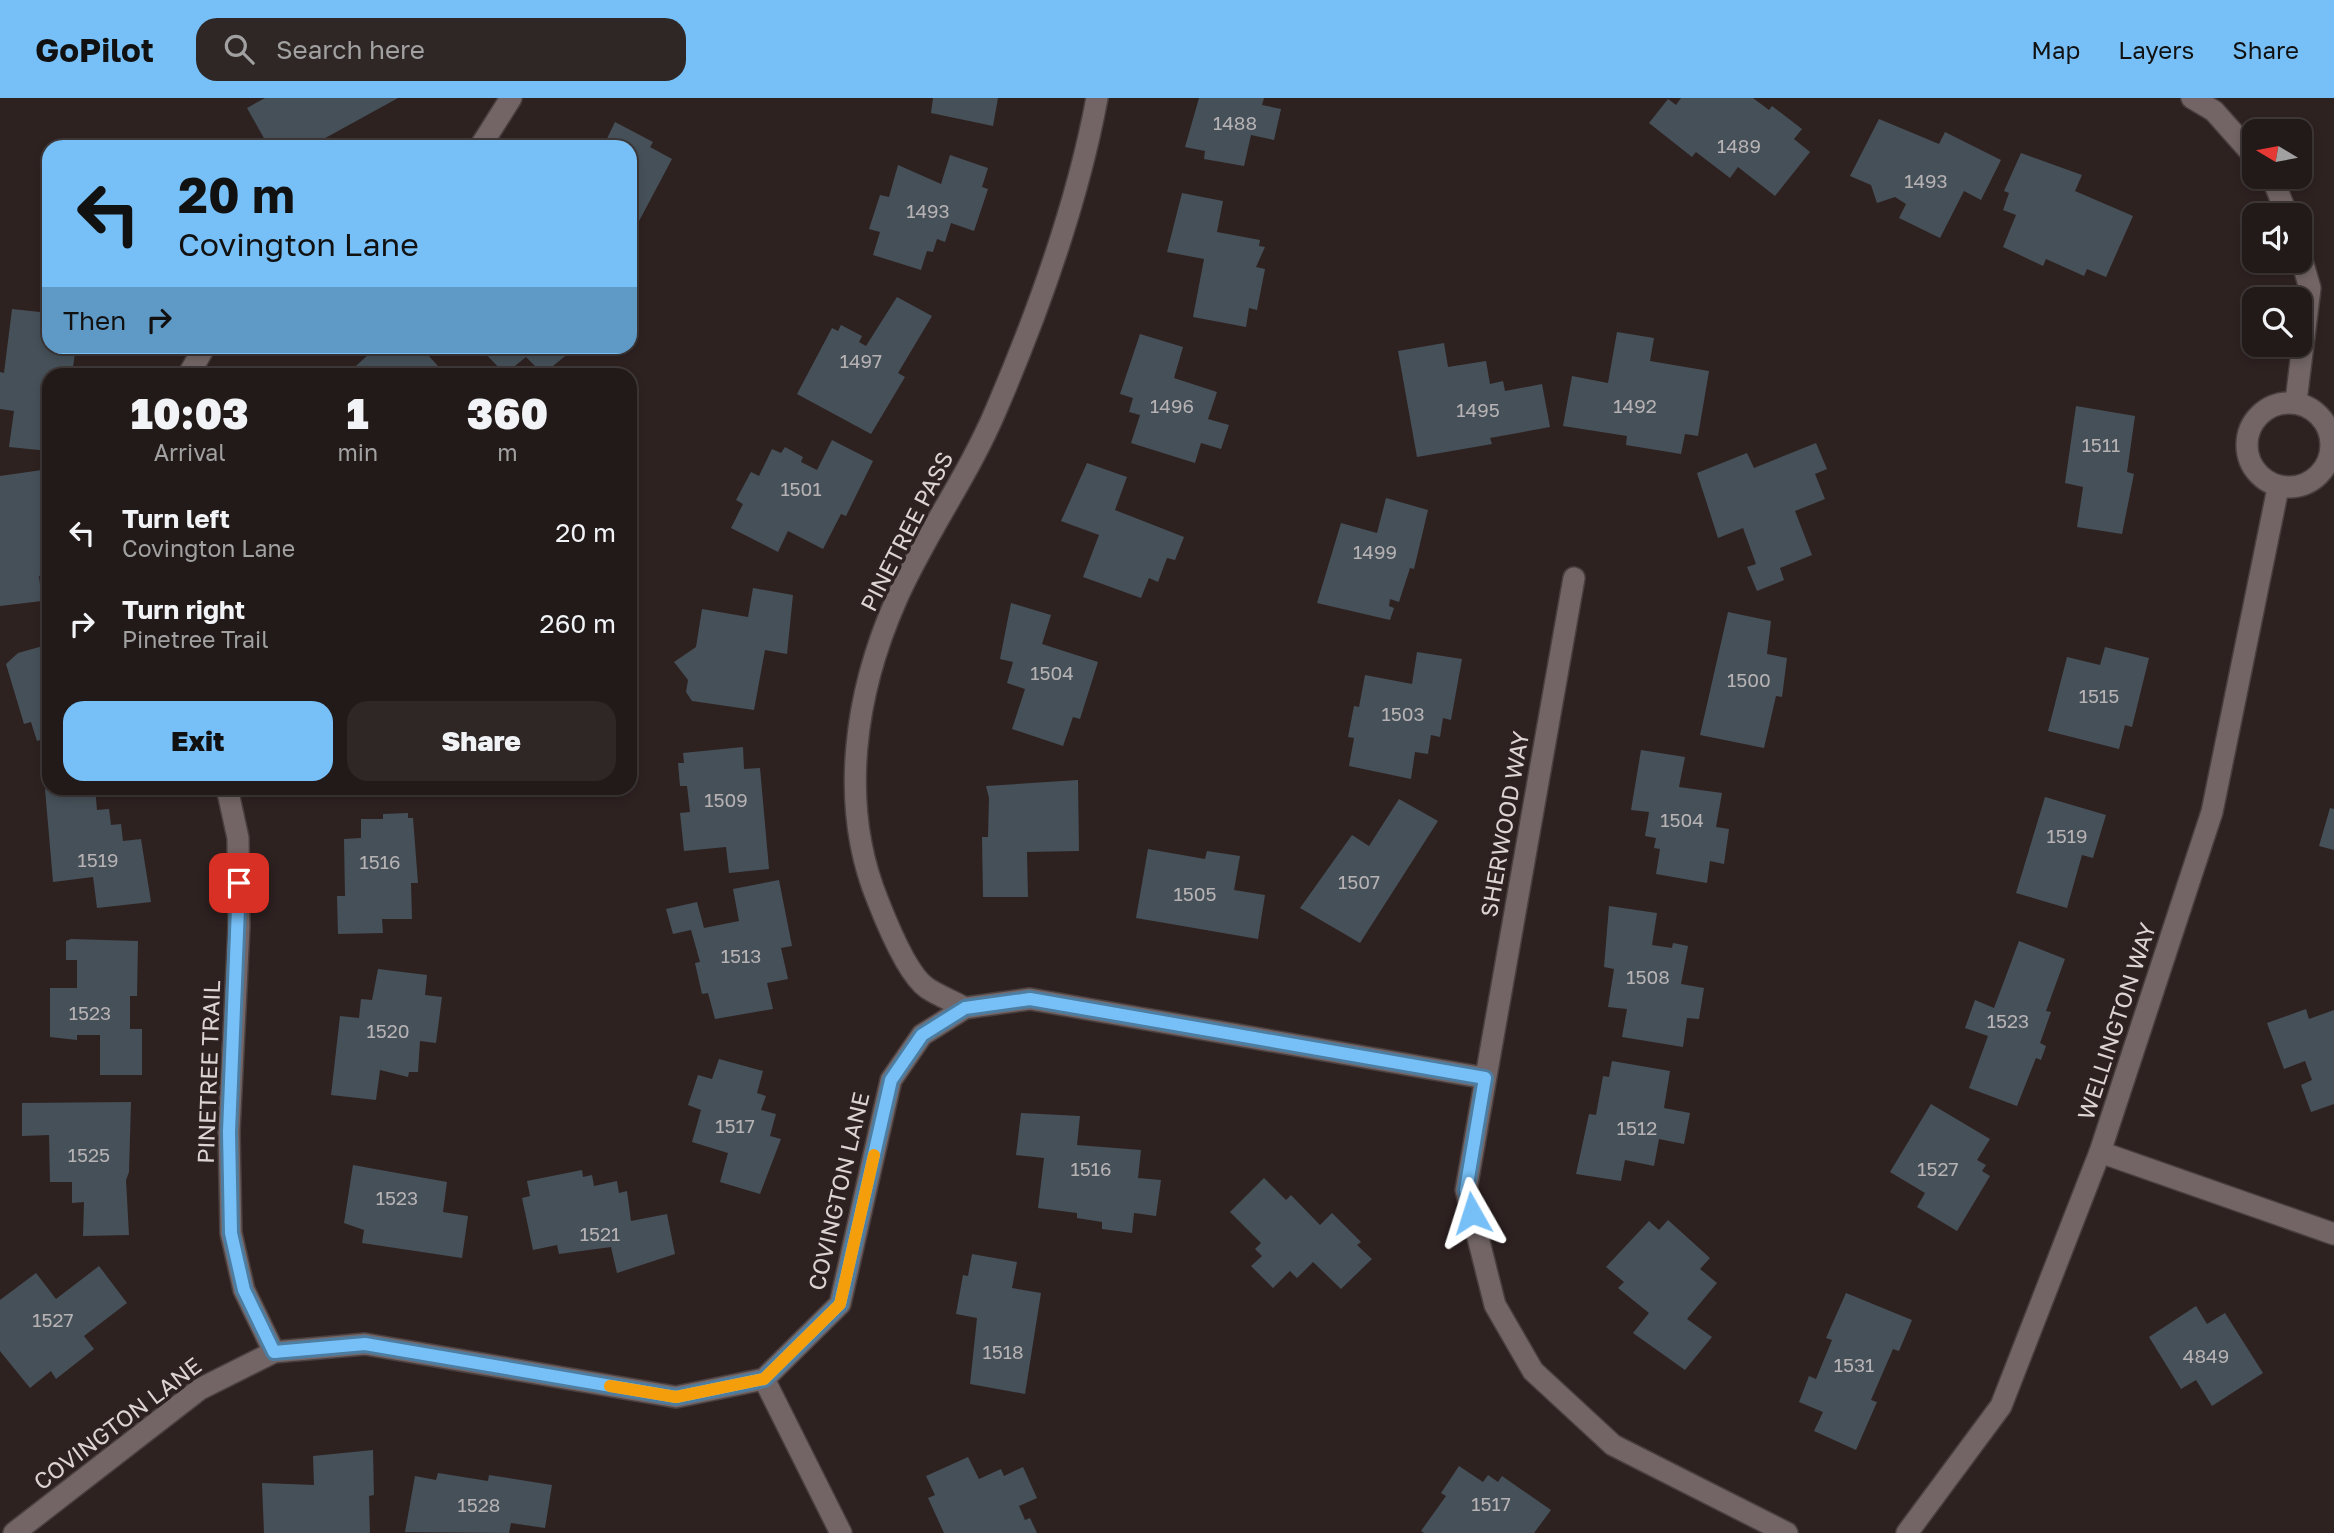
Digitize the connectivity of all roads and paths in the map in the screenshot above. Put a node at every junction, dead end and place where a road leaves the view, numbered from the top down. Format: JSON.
{"nodes":[{"id":1,"x":511,"y":98,"type":"edge"},
{"id":2,"x":1097,"y":98,"type":"edge"},
{"id":3,"x":2192,"y":98,"type":"edge"},
{"id":4,"x":484,"y":140,"type":"edge"},
{"id":5,"x":2242,"y":142,"type":"edge"},
{"id":6,"x":2306,"y":273,"type":"edge"},
{"id":7,"x":2296,"y":401,"type":"junction"},
{"id":8,"x":2278,"y":488,"type":"junction"},
{"id":9,"x":1574,"y":578,"type":"dead end"},
{"id":10,"x":229,"y":795,"type":"edge"},
{"id":11,"x":965,"y":1008,"type":"junction"},
{"id":12,"x":1485,"y":1078,"type":"junction"},
{"id":13,"x":2101,"y":1152,"type":"junction"},
{"id":14,"x":2334,"y":1234,"type":"edge"},
{"id":15,"x":274,"y":1352,"type":"junction"},
{"id":16,"x":764,"y":1379,"type":"junction"},
{"id":17,"x":14,"y":1533,"type":"edge"},
{"id":18,"x":841,"y":1533,"type":"edge"},
{"id":19,"x":1787,"y":1533,"type":"edge"},
{"id":20,"x":1907,"y":1533,"type":"edge"}],
"edges":[{"from":1,"to":4,"type":"street"},
{"from":2,"to":11,"type":"street","name":"PINETREE PASS"},
{"from":3,"to":5,"type":"street"},
{"from":6,"to":7,"type":"street"},
{"from":7,"to":8,"type":"street"},
{"from":7,"to":8,"type":"street"},
{"from":8,"to":13,"type":"street","name":"WELLINGTON WAY"},
{"from":9,"to":12,"type":"street","name":"SHERWOOD WAY"},
{"from":10,"to":15,"type":"street","name":"PINETREE TRAIL"},
{"from":11,"to":12,"type":"street","name":"COVINGTON LANE"},
{"from":11,"to":16,"type":"street","name":"COVINGTON LANE"},
{"from":12,"to":19,"type":"street"},
{"from":13,"to":14,"type":"street"},
{"from":13,"to":20,"type":"street","name":"WELLINGTON WAY"},
{"from":15,"to":16,"type":"street","name":"COVINGTON LANE"},
{"from":15,"to":17,"type":"street","name":"COVINGTON LANE"},
{"from":16,"to":18,"type":"street"}]}
